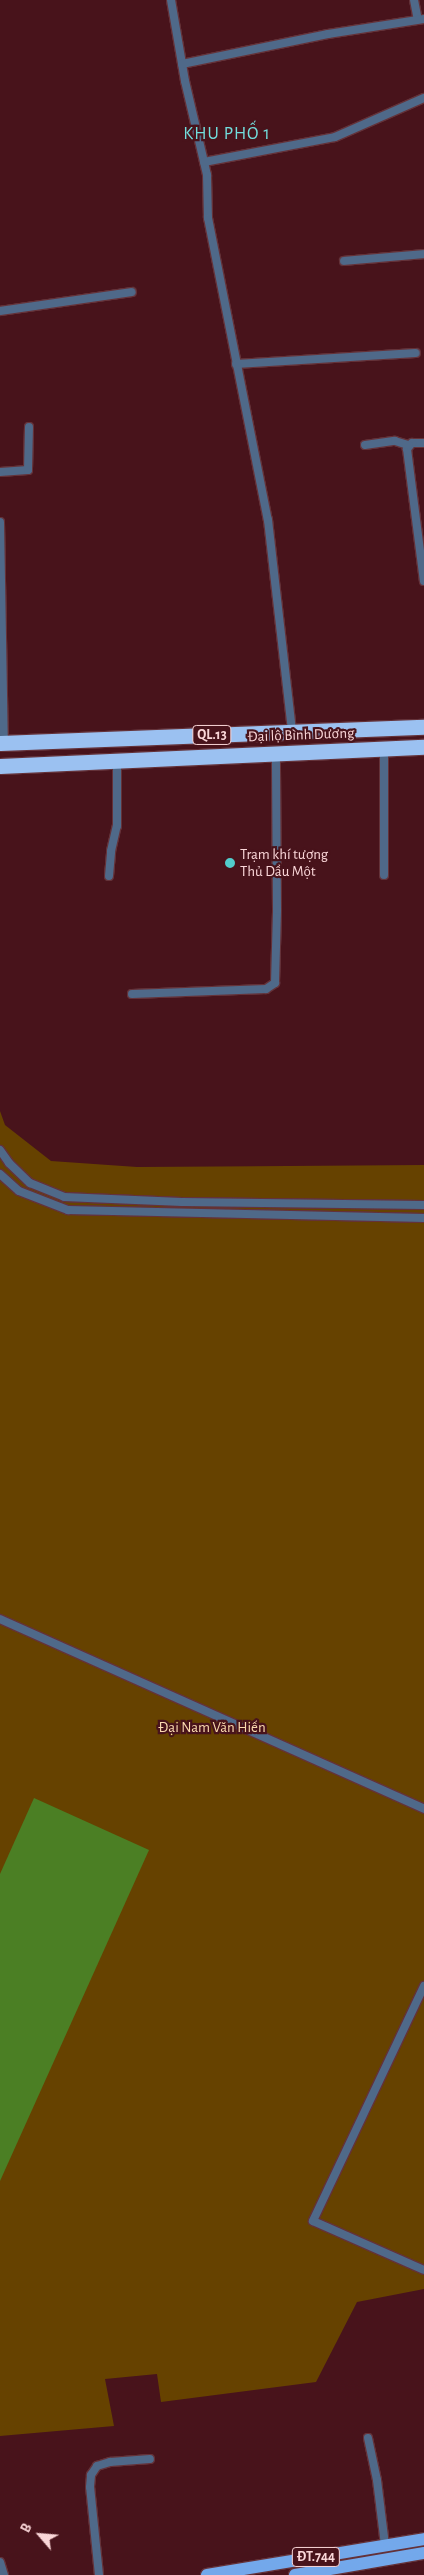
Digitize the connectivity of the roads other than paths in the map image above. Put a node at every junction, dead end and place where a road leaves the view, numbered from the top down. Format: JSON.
{"nodes":[{"id":1,"x":171,"y":0,"type":"edge"},
{"id":2,"x":414,"y":0,"type":"edge"},
{"id":3,"x":421,"y":20,"type":"edge"},
{"id":4,"x":182,"y":64,"type":"junction"},
{"id":5,"x":424,"y":98,"type":"edge"},
{"id":6,"x":204,"y":162,"type":"junction"},
{"id":7,"x":424,"y":254,"type":"edge"},
{"id":8,"x":344,"y":261,"type":"dead end"},
{"id":9,"x":132,"y":292,"type":"dead end"},
{"id":10,"x":0,"y":311,"type":"edge"},
{"id":11,"x":416,"y":353,"type":"dead end"},
{"id":12,"x":236,"y":364,"type":"junction"},
{"id":13,"x":29,"y":427,"type":"dead end"},
{"id":14,"x":424,"y":443,"type":"edge"},
{"id":15,"x":364,"y":445,"type":"dead end"},
{"id":16,"x":408,"y":446,"type":"junction"},
{"id":17,"x":0,"y":472,"type":"edge"},
{"id":18,"x":0,"y":522,"type":"edge"},
{"id":19,"x":422,"y":552,"type":"edge"},
{"id":20,"x":424,"y":581,"type":"edge"},
{"id":21,"x":424,"y":727,"type":"edge"},
{"id":22,"x":292,"y":731,"type":"junction"},
{"id":23,"x":2,"y":743,"type":"edge"},
{"id":24,"x":424,"y":747,"type":"edge"},
{"id":25,"x":384,"y":749,"type":"junction"},
{"id":26,"x":276,"y":754,"type":"junction"},
{"id":27,"x":118,"y":760,"type":"junction"},
{"id":28,"x":0,"y":766,"type":"edge"},
{"id":29,"x":384,"y":875,"type":"dead end"},
{"id":30,"x":109,"y":876,"type":"dead end"},
{"id":31,"x":132,"y":994,"type":"dead end"},
{"id":32,"x":0,"y":1150,"type":"edge"},
{"id":33,"x":0,"y":1174,"type":"edge"},
{"id":34,"x":424,"y":1205,"type":"edge"},
{"id":35,"x":424,"y":1218,"type":"edge"},
{"id":36,"x":0,"y":1619,"type":"edge"},
{"id":37,"x":424,"y":1809,"type":"edge"},
{"id":38,"x":424,"y":1986,"type":"edge"},
{"id":39,"x":424,"y":2270,"type":"edge"},
{"id":40,"x":368,"y":2438,"type":"dead end"},
{"id":41,"x":150,"y":2459,"type":"dead end"},
{"id":42,"x":424,"y":2538,"type":"edge"},
{"id":43,"x":385,"y":2545,"type":"junction"},
{"id":44,"x":424,"y":2553,"type":"edge"},
{"id":45,"x":0,"y":2562,"type":"edge"},
{"id":46,"x":246,"y":2572,"type":"edge"},
{"id":47,"x":335,"y":2572,"type":"edge"},
{"id":48,"x":4,"y":2575,"type":"edge"},
{"id":49,"x":99,"y":2575,"type":"edge"},
{"id":50,"x":207,"y":2575,"type":"edge"},
{"id":51,"x":295,"y":2575,"type":"edge"}],
"edges":[{"from":1,"to":4,"type":"street"},
{"from":2,"to":3,"type":"street"},
{"from":3,"to":4,"type":"street"},
{"from":4,"to":6,"type":"street"},
{"from":5,"to":6,"type":"street"},
{"from":6,"to":12,"type":"street"},
{"from":7,"to":8,"type":"street"},
{"from":9,"to":10,"type":"street"},
{"from":11,"to":12,"type":"street"},
{"from":12,"to":22,"type":"street"},
{"from":13,"to":17,"type":"street"},
{"from":14,"to":16,"type":"street"},
{"from":15,"to":16,"type":"street"},
{"from":16,"to":19,"type":"street"},
{"from":18,"to":23,"type":"street"},
{"from":19,"to":20,"type":"street"},
{"from":21,"to":22,"type":"highway","name":"Đại lộ Bình Dương","number":"QL.13"},
{"from":22,"to":23,"type":"highway","name":"Đại lộ Bình Dương","number":"QL.13"},
{"from":24,"to":25,"type":"highway","name":"Đại lộ Bình Dương","number":"QL.13"},
{"from":25,"to":26,"type":"highway","name":"Đại lộ Bình Dương","number":"QL.13"},
{"from":25,"to":29,"type":"street"},
{"from":26,"to":27,"type":"highway","name":"Đại lộ Bình Dương","number":"QL.13"},
{"from":26,"to":31,"type":"street"},
{"from":27,"to":28,"type":"highway","name":"Đại lộ Bình Dương","number":"QL.13"},
{"from":27,"to":30,"type":"street"},
{"from":32,"to":34,"type":"street"},
{"from":33,"to":35,"type":"street"},
{"from":36,"to":37,"type":"street"},
{"from":38,"to":39,"type":"street"},
{"from":40,"to":43,"type":"street"},
{"from":41,"to":49,"type":"street"},
{"from":42,"to":43,"type":"main road","number":"ĐT.744"},
{"from":43,"to":46,"type":"main road","number":"ĐT.744"},
{"from":44,"to":47,"type":"main road","number":"ĐT.744"},
{"from":45,"to":48,"type":"street"},
{"from":46,"to":50,"type":"main road","number":"ĐT.744"},
{"from":47,"to":51,"type":"main road","number":"ĐT.744"}]}
